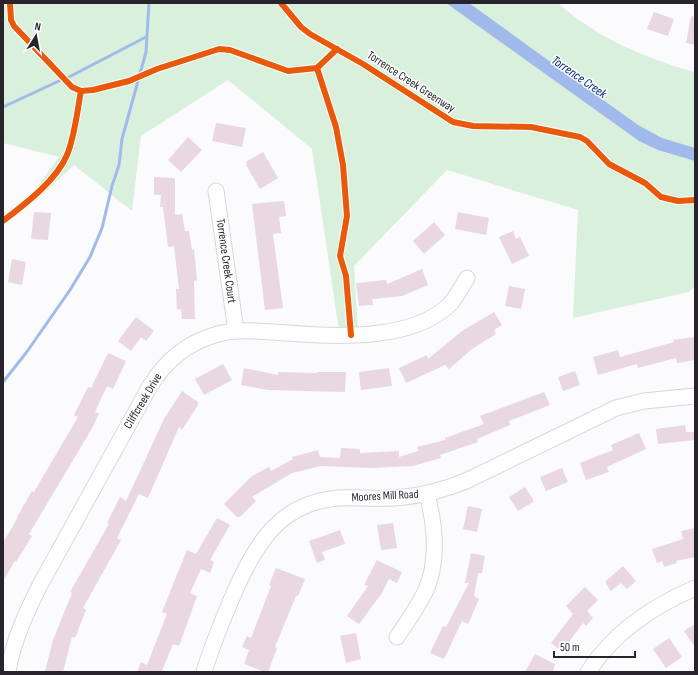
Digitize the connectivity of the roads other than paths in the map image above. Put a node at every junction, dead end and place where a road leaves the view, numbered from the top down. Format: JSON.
{"nodes":[{"id":1,"x":216,"y":191,"type":"dead end"},
{"id":2,"x":467,"y":278,"type":"dead end"},
{"id":3,"x":236,"y":331,"type":"junction"},
{"id":4,"x":695,"y":396,"type":"edge"},
{"id":5,"x":427,"y":494,"type":"junction"},
{"id":6,"x":695,"y":588,"type":"edge"},
{"id":7,"x":397,"y":637,"type":"dead end"},
{"id":8,"x":8,"y":672,"type":"edge"},
{"id":9,"x":204,"y":672,"type":"edge"},
{"id":10,"x":588,"y":672,"type":"edge"}],
"edges":[{"from":1,"to":3,"type":"street","name":"Torrence Creek Court"},
{"from":2,"to":3,"type":"street","name":"Cliffcreek Drive"},
{"from":3,"to":8,"type":"street","name":"Cliffcreek Drive"},
{"from":4,"to":5,"type":"street","name":"Moores Mill Road"},
{"from":5,"to":7,"type":"street"},
{"from":5,"to":9,"type":"street","name":"Moores Mill Road"},
{"from":6,"to":10,"type":"street"}]}
